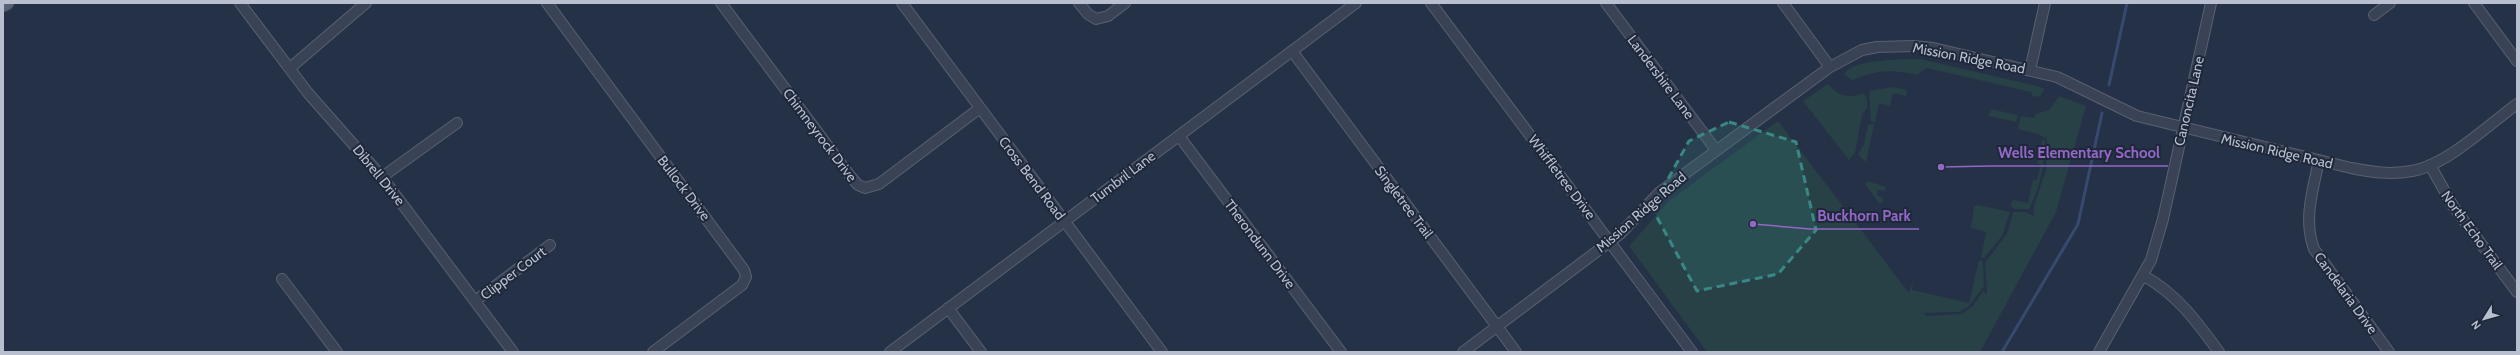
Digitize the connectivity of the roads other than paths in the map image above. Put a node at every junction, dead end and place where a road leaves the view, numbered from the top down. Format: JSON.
{"nodes":[{"id":1,"x":7,"y":3,"type":"edge"},
{"id":2,"x":240,"y":3,"type":"edge"},
{"id":3,"x":366,"y":3,"type":"edge"},
{"id":4,"x":548,"y":3,"type":"edge"},
{"id":5,"x":721,"y":3,"type":"edge"},
{"id":6,"x":902,"y":3,"type":"edge"},
{"id":7,"x":1079,"y":3,"type":"edge"},
{"id":8,"x":1125,"y":3,"type":"edge"},
{"id":9,"x":1356,"y":3,"type":"edge"},
{"id":10,"x":1431,"y":3,"type":"edge"},
{"id":11,"x":1606,"y":3,"type":"edge"},
{"id":12,"x":1783,"y":3,"type":"edge"},
{"id":13,"x":2045,"y":3,"type":"edge"},
{"id":14,"x":2211,"y":3,"type":"edge"},
{"id":15,"x":2390,"y":3,"type":"edge"},
{"id":16,"x":2474,"y":3,"type":"edge"},
{"id":17,"x":3,"y":5,"type":"edge"},
{"id":18,"x":2374,"y":15,"type":"dead end"},
{"id":19,"x":1292,"y":51,"type":"junction"},
{"id":20,"x":2517,"y":60,"type":"edge"},
{"id":21,"x":1830,"y":67,"type":"junction"},
{"id":22,"x":290,"y":68,"type":"junction"},
{"id":23,"x":2030,"y":70,"type":"junction"},
{"id":24,"x":2517,"y":104,"type":"edge"},
{"id":25,"x":980,"y":108,"type":"junction"},
{"id":26,"x":457,"y":123,"type":"dead end"},
{"id":27,"x":2182,"y":129,"type":"junction"},
{"id":28,"x":1179,"y":136,"type":"junction"},
{"id":29,"x":1716,"y":150,"type":"junction"},
{"id":30,"x":2319,"y":160,"type":"junction"},
{"id":31,"x":2430,"y":165,"type":"junction"},
{"id":32,"x":382,"y":177,"type":"junction"},
{"id":33,"x":1064,"y":221,"type":"junction"},
{"id":34,"x":1610,"y":242,"type":"junction"},
{"id":35,"x":550,"y":246,"type":"dead end"},
{"id":36,"x":2144,"y":276,"type":"junction"},
{"id":37,"x":282,"y":279,"type":"dead end"},
{"id":38,"x":2517,"y":292,"type":"edge"},
{"id":39,"x":475,"y":302,"type":"junction"},
{"id":40,"x":948,"y":308,"type":"junction"},
{"id":41,"x":1497,"y":327,"type":"junction"},
{"id":42,"x":337,"y":352,"type":"edge"},
{"id":43,"x":513,"y":352,"type":"edge"},
{"id":44,"x":653,"y":352,"type":"edge"},
{"id":45,"x":890,"y":352,"type":"edge"},
{"id":46,"x":981,"y":352,"type":"edge"},
{"id":47,"x":1162,"y":352,"type":"edge"},
{"id":48,"x":1341,"y":352,"type":"edge"},
{"id":49,"x":1463,"y":352,"type":"edge"},
{"id":50,"x":1516,"y":352,"type":"edge"},
{"id":51,"x":1692,"y":352,"type":"edge"},
{"id":52,"x":2099,"y":352,"type":"edge"},
{"id":53,"x":2219,"y":352,"type":"edge"},
{"id":54,"x":2389,"y":352,"type":"edge"}],
"edges":[{"from":1,"to":17,"type":"main road"},
{"from":2,"to":22,"type":"street","name":"Dibrell Drive"},
{"from":3,"to":22,"type":"street"},
{"from":4,"to":44,"type":"street","name":"Bullock Drive"},
{"from":5,"to":25,"type":"street","name":"Chimneyrock Drive"},
{"from":6,"to":25,"type":"street","name":"Cross Bend Road"},
{"from":7,"to":8,"type":"street"},
{"from":9,"to":19,"type":"street","name":"Tumbril Lane"},
{"from":10,"to":34,"type":"street","name":"Whiffletree Drive"},
{"from":11,"to":29,"type":"street","name":"Landershire Lane"},
{"from":12,"to":21,"type":"street"},
{"from":13,"to":23,"type":"street"},
{"from":14,"to":27,"type":"street","name":"Canoncita Lane"},
{"from":15,"to":18,"type":"street"},
{"from":16,"to":20,"type":"street"},
{"from":19,"to":28,"type":"street","name":"Tumbril Lane"},
{"from":19,"to":41,"type":"street","name":"Singletree Trail"},
{"from":21,"to":23,"type":"street","name":"Mission Ridge Road"},
{"from":21,"to":29,"type":"street","name":"Mission Ridge Road"},
{"from":22,"to":32,"type":"street","name":"Dibrell Drive"},
{"from":23,"to":27,"type":"street","name":"Mission Ridge Road"},
{"from":24,"to":31,"type":"street","name":"Mission Ridge Road"},
{"from":25,"to":33,"type":"street","name":"Cross Bend Road"},
{"from":26,"to":32,"type":"street"},
{"from":27,"to":30,"type":"street","name":"Mission Ridge Road"},
{"from":27,"to":36,"type":"street","name":"Canoncita Lane"},
{"from":28,"to":33,"type":"street","name":"Tumbril Lane"},
{"from":28,"to":48,"type":"street","name":"Therondunn Drive"},
{"from":29,"to":34,"type":"street","name":"Mission Ridge Road"},
{"from":30,"to":31,"type":"street","name":"Mission Ridge Road"},
{"from":30,"to":54,"type":"street","name":"Candelaria Drive"},
{"from":31,"to":38,"type":"street","name":"North Echo Trail"},
{"from":32,"to":39,"type":"street","name":"Dibrell Drive"},
{"from":33,"to":40,"type":"street","name":"Tumbril Lane"},
{"from":33,"to":47,"type":"street","name":"Cross Bend Road"},
{"from":34,"to":41,"type":"street","name":"Mission Ridge Road"},
{"from":34,"to":51,"type":"street","name":"Whiffletree Drive"},
{"from":35,"to":39,"type":"street","name":"Clipper Court"},
{"from":36,"to":52,"type":"street","name":"Canoncita Lane"},
{"from":36,"to":53,"type":"street"},
{"from":37,"to":42,"type":"street"},
{"from":39,"to":43,"type":"street","name":"Dibrell Drive"},
{"from":40,"to":45,"type":"street","name":"Tumbril Lane"},
{"from":40,"to":46,"type":"street"},
{"from":41,"to":49,"type":"street","name":"Mission Ridge Road"},
{"from":41,"to":50,"type":"street","name":"Singletree Trail"}]}
